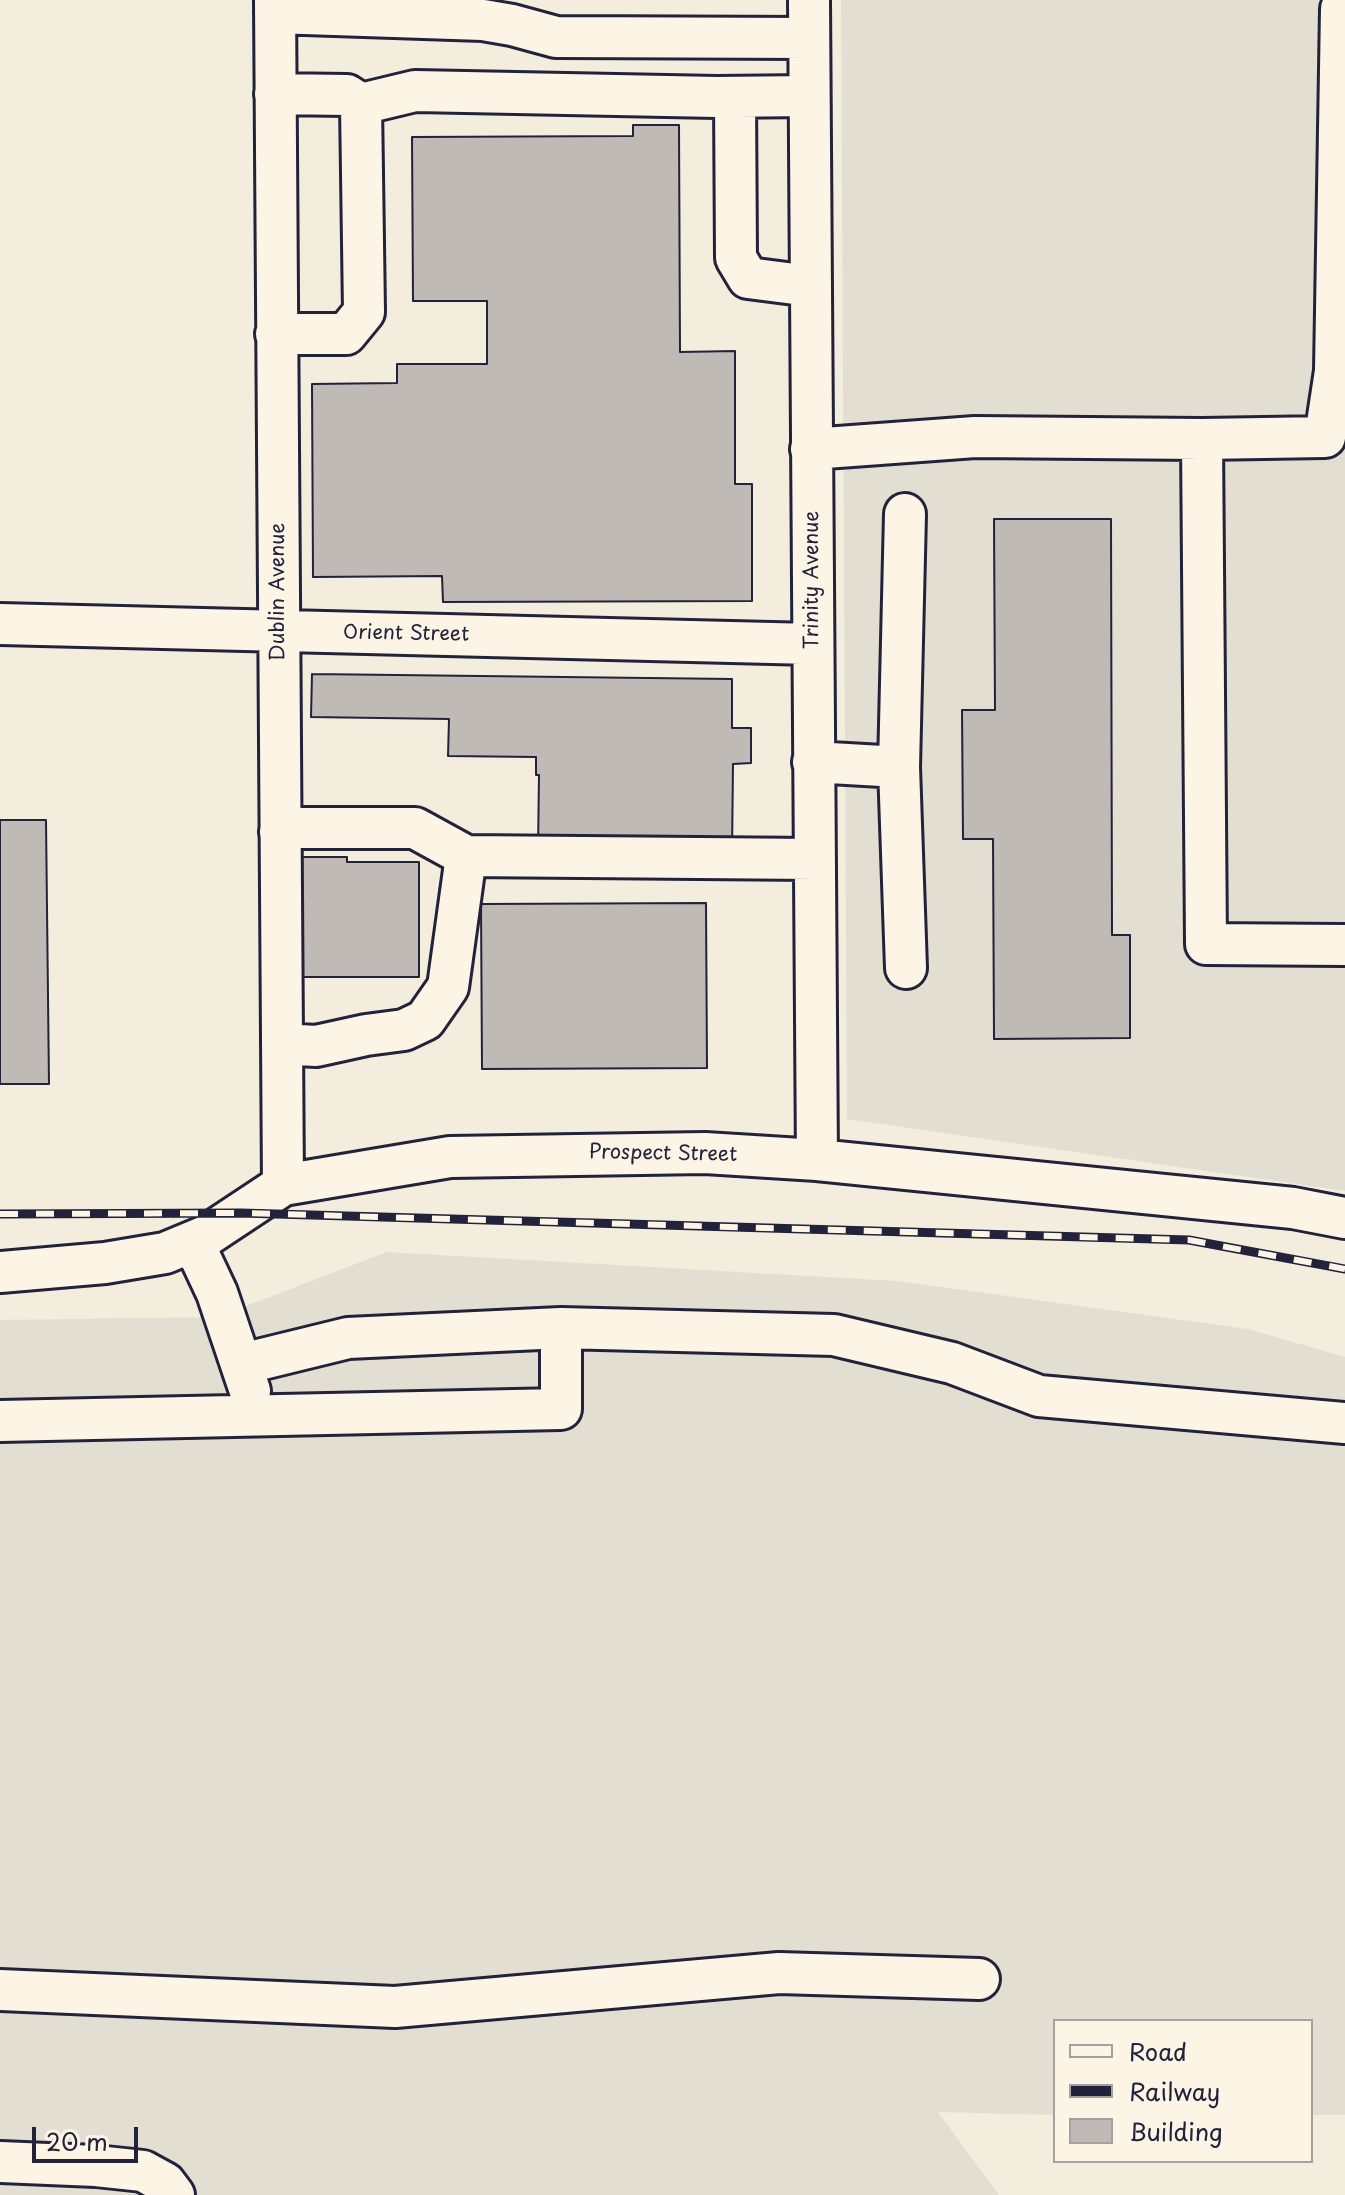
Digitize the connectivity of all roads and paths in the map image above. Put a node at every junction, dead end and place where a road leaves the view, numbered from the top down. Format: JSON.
{"nodes":[{"id":1,"x":275,"y":7,"type":"edge"},
{"id":2,"x":1345,"y":7,"type":"edge"},
{"id":3,"x":809,"y":19,"type":"edge"},
{"id":4,"x":275,"y":94,"type":"junction"},
{"id":5,"x":809,"y":96,"type":"junction"},
{"id":6,"x":735,"y":97,"type":"junction"},
{"id":7,"x":361,"y":104,"type":"junction"},
{"id":8,"x":810,"y":286,"type":"junction"},
{"id":9,"x":276,"y":334,"type":"junction"},
{"id":10,"x":1202,"y":439,"type":"junction"},
{"id":11,"x":811,"y":449,"type":"junction"},
{"id":12,"x":905,"y":514,"type":"dead end"},
{"id":13,"x":0,"y":624,"type":"edge"},
{"id":14,"x":278,"y":631,"type":"junction"},
{"id":15,"x":812,"y":644,"type":"junction"},
{"id":16,"x":813,"y":762,"type":"junction"},
{"id":17,"x":899,"y":767,"type":"junction"},
{"id":18,"x":280,"y":832,"type":"junction"},
{"id":19,"x":466,"y":856,"type":"junction"},
{"id":20,"x":814,"y":859,"type":"junction"},
{"id":21,"x":1345,"y":945,"type":"edge"},
{"id":22,"x":906,"y":968,"type":"dead end"},
{"id":23,"x":282,"y":1044,"type":"junction"},
{"id":24,"x":817,"y":1160,"type":"junction"},
{"id":25,"x":283,"y":1185,"type":"junction"},
{"id":26,"x":1345,"y":1218,"type":"edge"},
{"id":27,"x":193,"y":1242,"type":"junction"},
{"id":28,"x":0,"y":1272,"type":"edge"},
{"id":29,"x":561,"y":1328,"type":"junction"},
{"id":30,"x":242,"y":1364,"type":"junction"},
{"id":31,"x":257,"y":1415,"type":"junction"},
{"id":32,"x":0,"y":1421,"type":"edge"},
{"id":33,"x":1345,"y":1423,"type":"edge"},
{"id":34,"x":979,"y":1979,"type":"dead end"},
{"id":35,"x":0,"y":1990,"type":"edge"},
{"id":36,"x":0,"y":2162,"type":"edge"},
{"id":37,"x":174,"y":2195,"type":"edge"}],
"edges":[{"from":1,"to":3,"type":"street"},
{"from":1,"to":4,"type":"street","name":"Dublin Avenue"},
{"from":2,"to":10,"type":"street"},
{"from":3,"to":5,"type":"street","name":"Trinity Avenue"},
{"from":4,"to":7,"type":"street"},
{"from":4,"to":9,"type":"street","name":"Dublin Avenue"},
{"from":5,"to":6,"type":"street"},
{"from":5,"to":8,"type":"street","name":"Trinity Avenue"},
{"from":6,"to":7,"type":"street"},
{"from":6,"to":8,"type":"street"},
{"from":7,"to":9,"type":"street"},
{"from":8,"to":11,"type":"street","name":"Trinity Avenue"},
{"from":9,"to":14,"type":"street","name":"Dublin Avenue"},
{"from":10,"to":11,"type":"street"},
{"from":10,"to":21,"type":"street"},
{"from":11,"to":15,"type":"street","name":"Trinity Avenue"},
{"from":12,"to":17,"type":"street"},
{"from":13,"to":14,"type":"street","name":"Orient Street"},
{"from":14,"to":15,"type":"street","name":"Orient Street"},
{"from":14,"to":18,"type":"street","name":"Dublin Avenue"},
{"from":15,"to":16,"type":"street","name":"Trinity Avenue"},
{"from":16,"to":17,"type":"street"},
{"from":16,"to":20,"type":"street","name":"Trinity Avenue"},
{"from":17,"to":22,"type":"street"},
{"from":18,"to":19,"type":"street"},
{"from":18,"to":23,"type":"street","name":"Dublin Avenue"},
{"from":19,"to":20,"type":"street"},
{"from":19,"to":23,"type":"street"},
{"from":20,"to":24,"type":"street","name":"Trinity Avenue"},
{"from":23,"to":25,"type":"street","name":"Dublin Avenue"},
{"from":24,"to":25,"type":"street","name":"Prospect Street"},
{"from":24,"to":26,"type":"street","name":"Prospect Street"},
{"from":25,"to":27,"type":"street","name":"Prospect Street"},
{"from":27,"to":28,"type":"street","name":"Prospect Street"},
{"from":27,"to":30,"type":"street"},
{"from":29,"to":30,"type":"street"},
{"from":29,"to":31,"type":"street"},
{"from":29,"to":33,"type":"street"},
{"from":30,"to":31,"type":"street"},
{"from":31,"to":32,"type":"street"},
{"from":34,"to":35,"type":"street"},
{"from":36,"to":37,"type":"street"}]}
